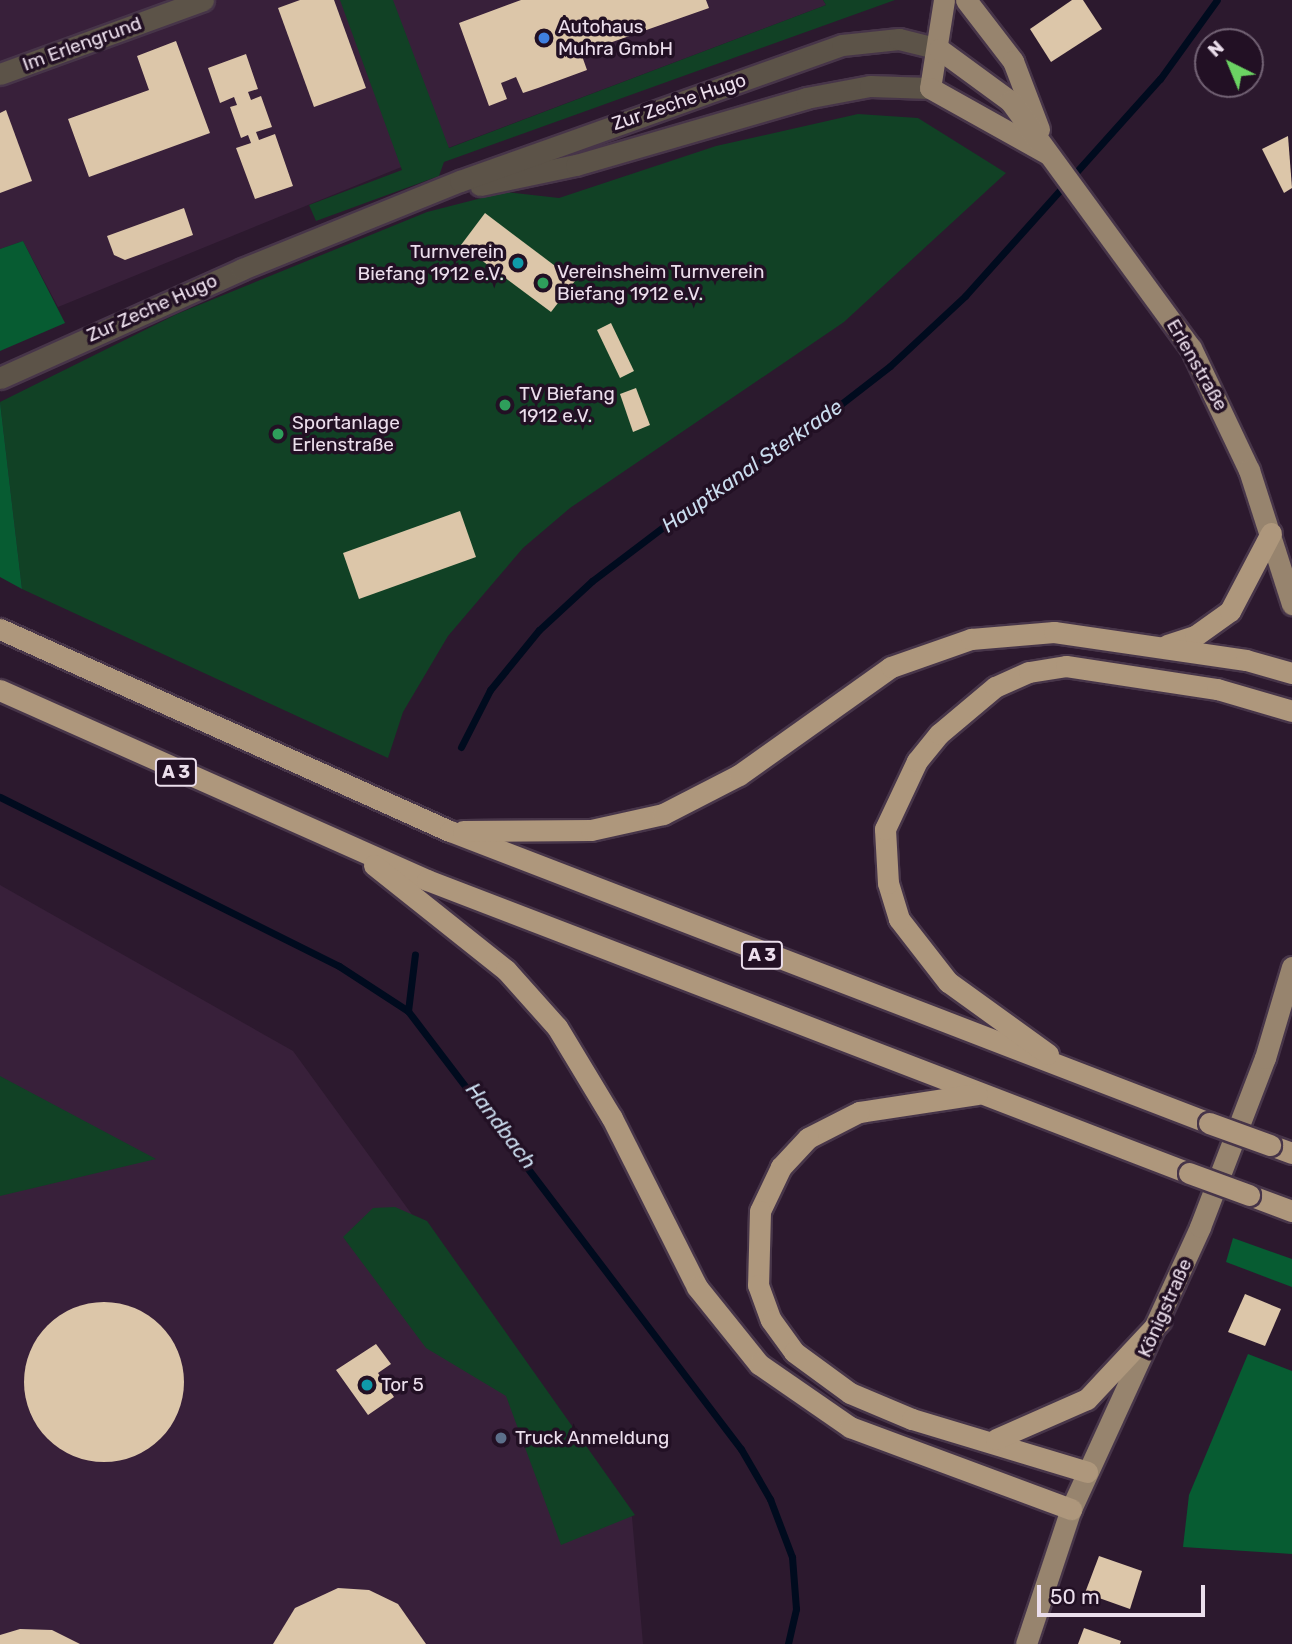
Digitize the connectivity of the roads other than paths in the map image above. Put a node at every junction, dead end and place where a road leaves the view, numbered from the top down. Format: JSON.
{"nodes":[{"id":1,"x":202,"y":0,"type":"edge"},
{"id":2,"x":944,"y":0,"type":"edge"},
{"id":3,"x":966,"y":0,"type":"edge"},
{"id":4,"x":939,"y":48,"type":"junction"},
{"id":5,"x":0,"y":74,"type":"edge"},
{"id":6,"x":930,"y":88,"type":"junction"},
{"id":7,"x":1048,"y":154,"type":"junction"},
{"id":8,"x":424,"y":198,"type":"junction"},
{"id":9,"x":0,"y":378,"type":"edge"},
{"id":10,"x":1271,"y":533,"type":"junction"},
{"id":11,"x":1292,"y":604,"type":"edge"},
{"id":12,"x":0,"y":629,"type":"edge"},
{"id":13,"x":1162,"y":646,"type":"junction"},
{"id":14,"x":1292,"y":673,"type":"edge"},
{"id":15,"x":0,"y":690,"type":"edge"},
{"id":16,"x":1292,"y":711,"type":"edge"},
{"id":17,"x":450,"y":831,"type":"junction"},
{"id":18,"x":353,"y":849,"type":"junction"},
{"id":19,"x":1292,"y":967,"type":"edge"},
{"id":20,"x":1075,"y":1073,"type":"junction"},
{"id":21,"x":979,"y":1093,"type":"junction"},
{"id":22,"x":1292,"y":1153,"type":"edge"},
{"id":23,"x":1292,"y":1211,"type":"edge"},
{"id":24,"x":1161,"y":1320,"type":"junction"},
{"id":25,"x":996,"y":1439,"type":"junction"},
{"id":26,"x":1087,"y":1472,"type":"junction"},
{"id":27,"x":1071,"y":1509,"type":"junction"},
{"id":28,"x":1026,"y":1644,"type":"edge"}],
"edges":[{"from":1,"to":5,"type":"street","name":"Im Erlengrund"},
{"from":2,"to":4,"type":"main road"},
{"from":3,"to":7,"type":"main road","name":"Erlenstraße"},
{"from":4,"to":6,"type":"main road"},
{"from":4,"to":7,"type":"main road","name":"Erlenstraße"},
{"from":4,"to":8,"type":"street","name":"Zur Zeche Hugo"},
{"from":6,"to":7,"type":"main road","name":"Erlenstraße"},
{"from":6,"to":8,"type":"street","name":"Zur Zeche Hugo"},
{"from":7,"to":10,"type":"main road","name":"Erlenstraße"},
{"from":8,"to":9,"type":"street","name":"Zur Zeche Hugo"},
{"from":10,"to":11,"type":"main road","name":"Erlenstraße"},
{"from":10,"to":13,"type":"highway"},
{"from":12,"to":17,"type":"highway","number":"A 3"},
{"from":13,"to":14,"type":"highway"},
{"from":13,"to":17,"type":"highway"},
{"from":15,"to":18,"type":"highway","number":"A 3"},
{"from":16,"to":20,"type":"highway"},
{"from":17,"to":20,"type":"highway","number":"A 3"},
{"from":18,"to":21,"type":"highway","number":"A 3"},
{"from":18,"to":27,"type":"highway"},
{"from":19,"to":24,"type":"main road","name":"Königstraße"},
{"from":20,"to":22,"type":"highway","number":"A 3","bridge":true},
{"from":21,"to":23,"type":"highway","number":"A 3","bridge":true},
{"from":21,"to":25,"type":"highway"},
{"from":24,"to":25,"type":"highway"},
{"from":24,"to":26,"type":"main road","name":"Königstraße"},
{"from":25,"to":26,"type":"highway"},
{"from":26,"to":27,"type":"main road","name":"Königstraße"},
{"from":27,"to":28,"type":"main road","name":"Königstraße"}]}
